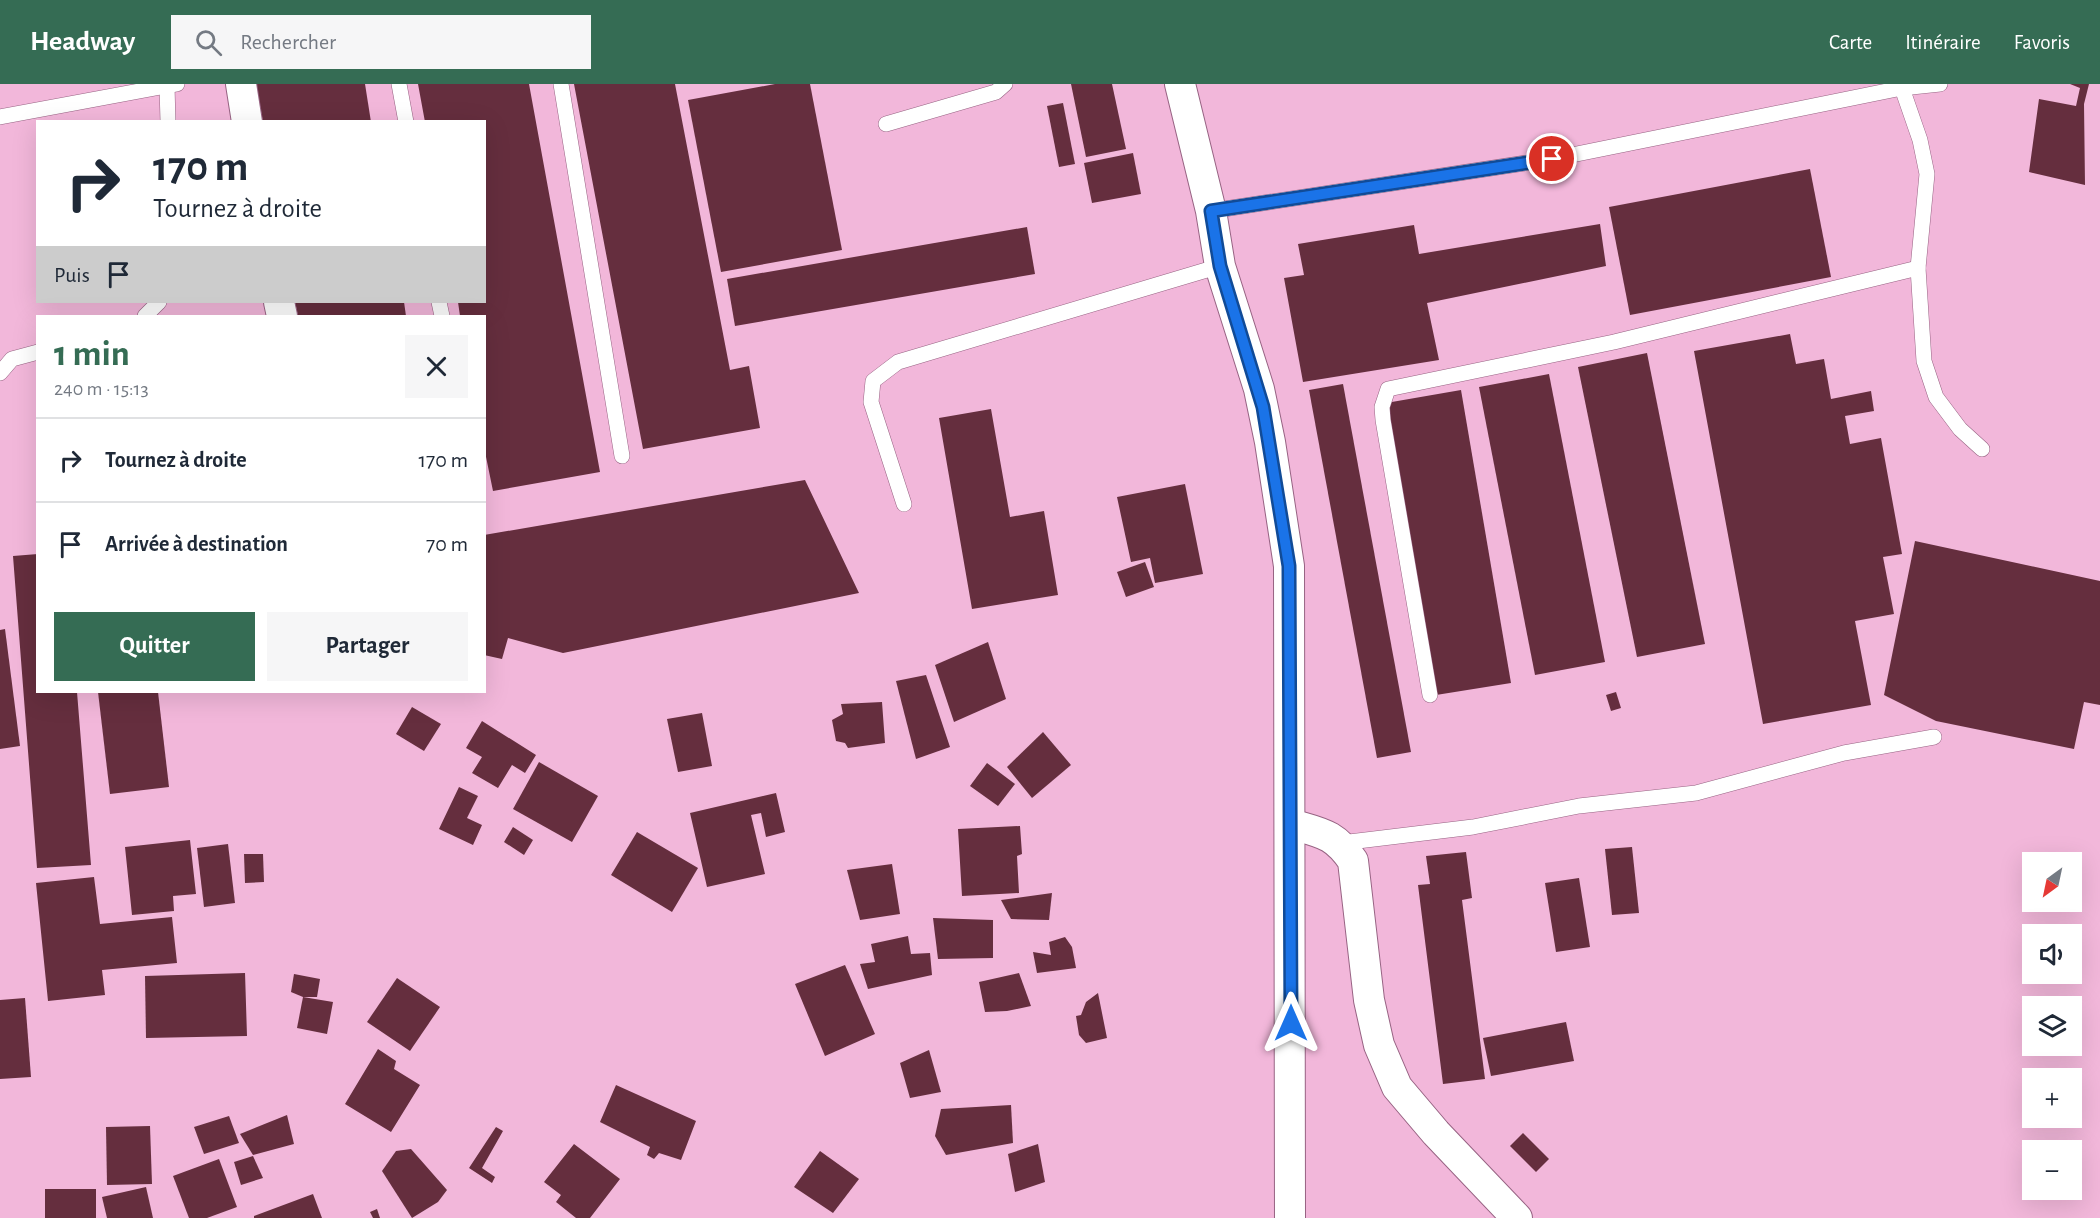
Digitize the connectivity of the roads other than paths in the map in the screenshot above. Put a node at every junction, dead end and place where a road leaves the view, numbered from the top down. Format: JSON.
{"nodes":[{"id":1,"x":241,"y":84,"type":"edge"},
{"id":2,"x":399,"y":84,"type":"edge"},
{"id":3,"x":561,"y":84,"type":"edge"},
{"id":4,"x":1005,"y":84,"type":"edge"},
{"id":5,"x":1180,"y":84,"type":"edge"},
{"id":6,"x":1940,"y":84,"type":"edge"},
{"id":7,"x":172,"y":85,"type":"edge"},
{"id":8,"x":1902,"y":88,"type":"junction"},
{"id":9,"x":0,"y":117,"type":"edge"},
{"id":10,"x":168,"y":120,"type":"edge"},
{"id":11,"x":247,"y":120,"type":"edge"},
{"id":12,"x":406,"y":120,"type":"edge"},
{"id":13,"x":886,"y":124,"type":"dead end"},
{"id":14,"x":1211,"y":211,"type":"junction"},
{"id":15,"x":1220,"y":266,"type":"junction"},
{"id":16,"x":1918,"y":268,"type":"junction"},
{"id":17,"x":158,"y":303,"type":"edge"},
{"id":18,"x":147,"y":315,"type":"edge"},
{"id":19,"x":36,"y":353,"type":"edge"},
{"id":20,"x":0,"y":373,"type":"edge"},
{"id":21,"x":1982,"y":449,"type":"dead end"},
{"id":22,"x":622,"y":456,"type":"dead end"},
{"id":23,"x":904,"y":504,"type":"dead end"},
{"id":24,"x":1430,"y":696,"type":"dead end"},
{"id":25,"x":1934,"y":737,"type":"dead end"},
{"id":26,"x":1291,"y":824,"type":"junction"},
{"id":27,"x":1341,"y":843,"type":"junction"},
{"id":28,"x":1290,"y":1218,"type":"edge"},
{"id":29,"x":1517,"y":1218,"type":"edge"}],
"edges":[{"from":1,"to":11,"type":"street"},
{"from":2,"to":12,"type":"lane"},
{"from":3,"to":22,"type":"lane"},
{"from":4,"to":13,"type":"lane"},
{"from":5,"to":14,"type":"street"},
{"from":6,"to":8,"type":"lane"},
{"from":7,"to":9,"type":"lane"},
{"from":7,"to":10,"type":"lane"},
{"from":8,"to":14,"type":"lane"},
{"from":8,"to":16,"type":"lane"},
{"from":14,"to":15,"type":"street"},
{"from":15,"to":23,"type":"lane"},
{"from":15,"to":26,"type":"street"},
{"from":16,"to":21,"type":"lane"},
{"from":16,"to":24,"type":"lane"},
{"from":17,"to":18,"type":"lane"},
{"from":19,"to":20,"type":"lane"},
{"from":25,"to":27,"type":"lane"},
{"from":26,"to":27,"type":"street"},
{"from":26,"to":28,"type":"street"},
{"from":27,"to":29,"type":"street"}]}
